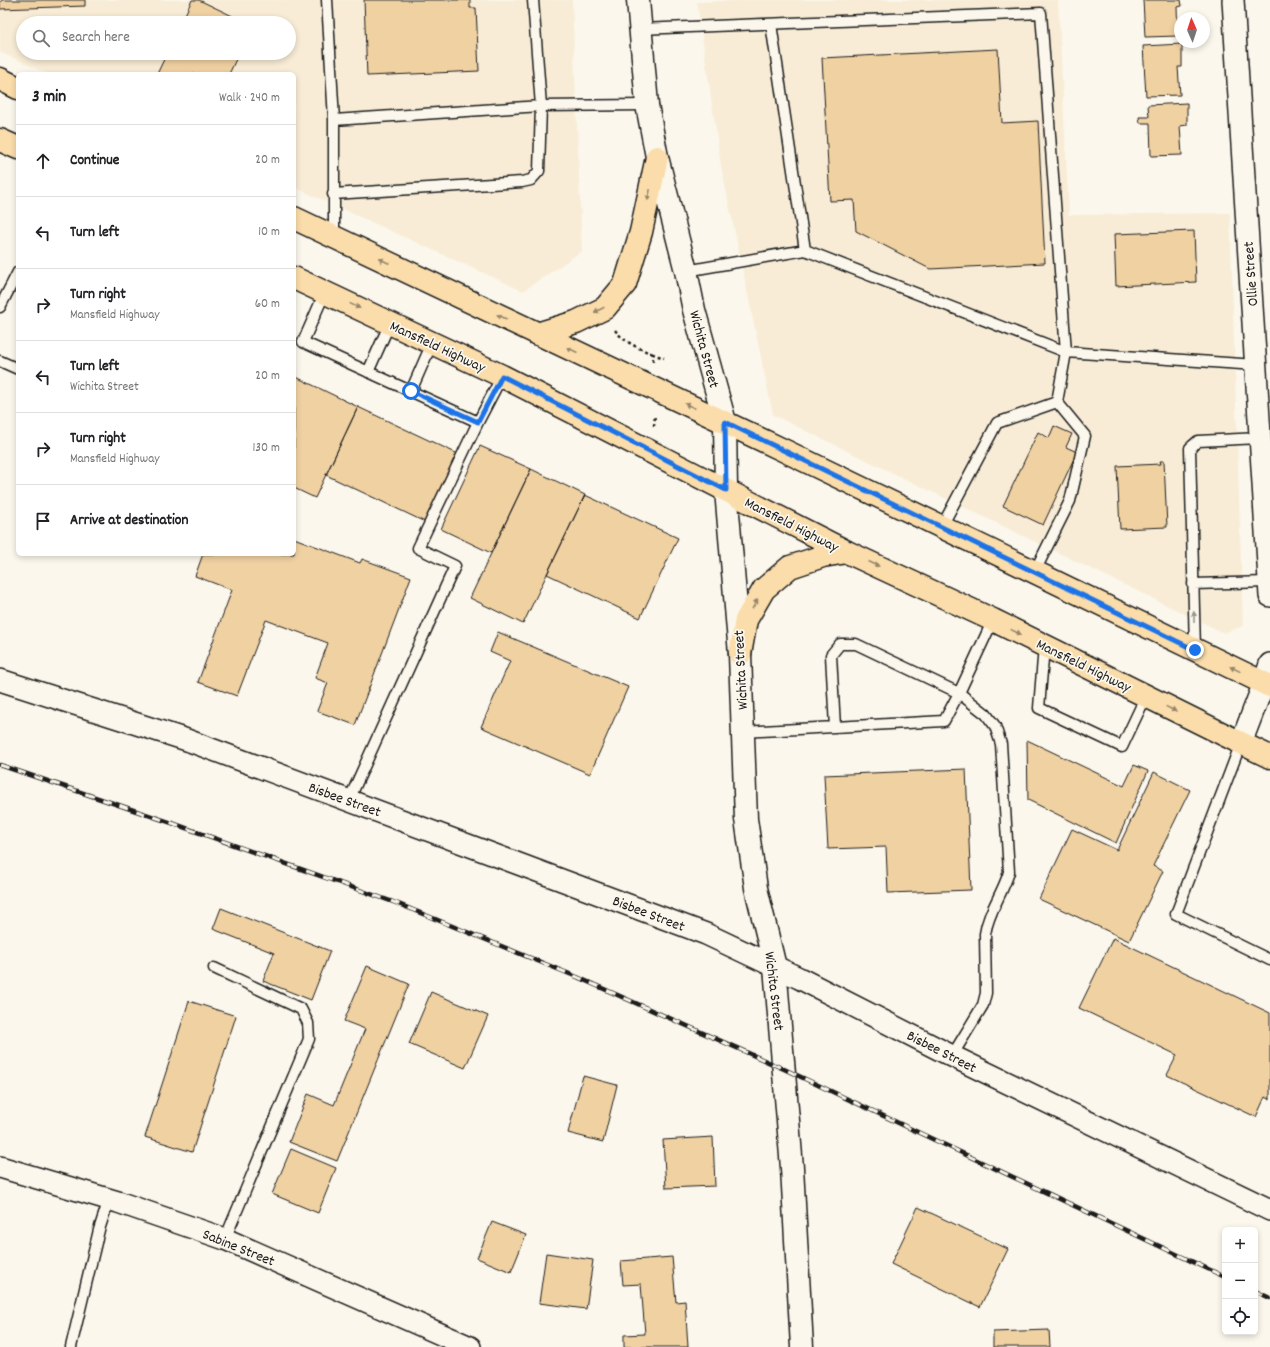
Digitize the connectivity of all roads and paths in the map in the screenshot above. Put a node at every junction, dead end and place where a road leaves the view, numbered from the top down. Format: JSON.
{"nodes":[{"id":1,"x":327,"y":0,"type":"edge"},
{"id":2,"x":533,"y":0,"type":"edge"},
{"id":3,"x":638,"y":0,"type":"edge"},
{"id":4,"x":1233,"y":0,"type":"edge"},
{"id":5,"x":771,"y":24,"type":"junction"},
{"id":6,"x":640,"y":29,"type":"junction"},
{"id":7,"x":0,"y":79,"type":"edge"},
{"id":8,"x":16,"y":87,"type":"edge"},
{"id":9,"x":647,"y":105,"type":"junction"},
{"id":10,"x":541,"y":106,"type":"junction"},
{"id":11,"x":334,"y":120,"type":"junction"},
{"id":12,"x":0,"y":140,"type":"edge"},
{"id":13,"x":16,"y":147,"type":"edge"},
{"id":14,"x":657,"y":157,"type":"junction"},
{"id":15,"x":333,"y":194,"type":"junction"},
{"id":16,"x":296,"y":219,"type":"edge"},
{"id":17,"x":334,"y":237,"type":"junction"},
{"id":18,"x":805,"y":250,"type":"junction"},
{"id":19,"x":686,"y":271,"type":"junction"},
{"id":20,"x":16,"y":276,"type":"edge"},
{"id":21,"x":296,"y":279,"type":"edge"},
{"id":22,"x":325,"y":292,"type":"junction"},
{"id":23,"x":0,"y":307,"type":"edge"},
{"id":24,"x":390,"y":323,"type":"junction"},
{"id":25,"x":612,"y":326,"type":"dead end"},
{"id":26,"x":537,"y":334,"type":"junction"},
{"id":27,"x":432,"y":343,"type":"junction"},
{"id":28,"x":1066,"y":352,"type":"junction"},
{"id":29,"x":652,"y":354,"type":"junction"},
{"id":30,"x":664,"y":358,"type":"dead end"},
{"id":31,"x":0,"y":361,"type":"edge"},
{"id":32,"x":1256,"y":365,"type":"junction"},
{"id":33,"x":16,"y":368,"type":"edge"},
{"id":34,"x":653,"y":368,"type":"dead end"},
{"id":35,"x":368,"y":372,"type":"junction"},
{"id":36,"x":502,"y":376,"type":"junction"},
{"id":37,"x":411,"y":391,"type":"junction"},
{"id":38,"x":1057,"y":402,"type":"junction"},
{"id":39,"x":655,"y":414,"type":"dead end"},
{"id":40,"x":478,"y":422,"type":"junction"},
{"id":41,"x":725,"y":422,"type":"junction"},
{"id":42,"x":654,"y":426,"type":"dead end"},
{"id":43,"x":1260,"y":438,"type":"junction"},
{"id":44,"x":1267,"y":488,"type":"edge"},
{"id":45,"x":726,"y":490,"type":"junction"},
{"id":46,"x":942,"y":526,"type":"junction"},
{"id":47,"x":848,"y":552,"type":"junction"},
{"id":48,"x":1035,"y":571,"type":"junction"},
{"id":49,"x":1194,"y":584,"type":"junction"},
{"id":50,"x":1270,"y":589,"type":"edge"},
{"id":51,"x":993,"y":620,"type":"junction"},
{"id":52,"x":1044,"y":646,"type":"junction"},
{"id":53,"x":1195,"y":650,"type":"junction"},
{"id":54,"x":740,"y":654,"type":"junction"},
{"id":55,"x":1268,"y":678,"type":"edge"},
{"id":56,"x":0,"y":680,"type":"edge"},
{"id":57,"x":959,"y":693,"type":"junction"},
{"id":58,"x":1146,"y":696,"type":"junction"},
{"id":59,"x":835,"y":727,"type":"junction"},
{"id":60,"x":742,"y":732,"type":"junction"},
{"id":61,"x":1241,"y":743,"type":"junction"},
{"id":62,"x":1270,"y":756,"type":"edge"},
{"id":63,"x":349,"y":800,"type":"junction"},
{"id":64,"x":1270,"y":960,"type":"edge"},
{"id":65,"x":775,"y":967,"type":"junction"},
{"id":66,"x":214,"y":968,"type":"dead end"},
{"id":67,"x":952,"y":1056,"type":"junction"},
{"id":68,"x":0,"y":1167,"type":"edge"},
{"id":69,"x":109,"y":1199,"type":"junction"},
{"id":70,"x":1270,"y":1210,"type":"edge"},
{"id":71,"x":225,"y":1239,"type":"junction"},
{"id":72,"x":71,"y":1347,"type":"edge"},
{"id":73,"x":470,"y":1347,"type":"edge"},
{"id":74,"x":802,"y":1347,"type":"edge"}],
"edges":[{"from":1,"to":11,"type":"lane"},
{"from":2,"to":10,"type":"lane"},
{"from":3,"to":6,"type":"main road","name":"Wichita Street"},
{"from":4,"to":32,"type":"street","name":"Ollie Street"},
{"from":5,"to":6,"type":"lane"},
{"from":5,"to":18,"type":"lane"},
{"from":5,"to":28,"type":"lane"},
{"from":6,"to":9,"type":"main road","name":"Wichita Street"},
{"from":7,"to":8,"type":"main road"},
{"from":9,"to":10,"type":"lane"},
{"from":9,"to":14,"type":"main road","name":"Wichita Street"},
{"from":10,"to":11,"type":"lane"},
{"from":10,"to":15,"type":"lane"},
{"from":11,"to":15,"type":"lane"},
{"from":12,"to":13,"type":"main road"},
{"from":14,"to":19,"type":"main road","name":"Wichita Street"},
{"from":14,"to":26,"type":"main road","one_way":true},
{"from":15,"to":17,"type":"lane"},
{"from":16,"to":17,"type":"main road"},
{"from":26,"to":17,"type":"main road","one_way":true},
{"from":18,"to":19,"type":"lane"},
{"from":18,"to":28,"type":"lane"},
{"from":19,"to":41,"type":"main road","name":"Wichita Street"},
{"from":20,"to":23,"type":"lane"},
{"from":21,"to":22,"type":"main road","name":"Mansfield Highway"},
{"from":22,"to":24,"type":"main road","name":"Mansfield Highway","one_way":true},
{"from":22,"to":35,"type":"lane"},
{"from":24,"to":27,"type":"main road","name":"Mansfield Highway"},
{"from":24,"to":35,"type":"lane"},
{"from":25,"to":29,"type":"path"},
{"from":41,"to":26,"type":"main road","one_way":true},
{"from":27,"to":36,"type":"main road","name":"Mansfield Highway"},
{"from":27,"to":37,"type":"lane"},
{"from":28,"to":32,"type":"lane"},
{"from":28,"to":38,"type":"lane"},
{"from":29,"to":30,"type":"path"},
{"from":29,"to":34,"type":"path"},
{"from":31,"to":33,"type":"lane"},
{"from":32,"to":43,"type":"street","name":"Ollie Street"},
{"from":35,"to":37,"type":"lane"},
{"from":36,"to":40,"type":"lane"},
{"from":36,"to":45,"type":"main road","name":"Mansfield Highway"},
{"from":37,"to":40,"type":"lane"},
{"from":38,"to":46,"type":"lane"},
{"from":38,"to":48,"type":"lane"},
{"from":39,"to":42,"type":"path"},
{"from":40,"to":63,"type":"lane"},
{"from":41,"to":45,"type":"main road","name":"Wichita Street"},
{"from":41,"to":46,"type":"main road"},
{"from":43,"to":44,"type":"street","name":"Ollie Street"},
{"from":43,"to":49,"type":"lane"},
{"from":44,"to":50,"type":"street","name":"Ollie Street"},
{"from":45,"to":47,"type":"main road","name":"Mansfield Highway"},
{"from":45,"to":54,"type":"main road","name":"Wichita Street"},
{"from":46,"to":48,"type":"main road"},
{"from":47,"to":51,"type":"main road","name":"Mansfield Highway","one_way":true},
{"from":54,"to":47,"type":"main road","one_way":true},
{"from":48,"to":53,"type":"main road"},
{"from":49,"to":50,"type":"lane"},
{"from":53,"to":49,"type":"lane","one_way":true},
{"from":51,"to":52,"type":"main road","name":"Mansfield Highway","one_way":true},
{"from":51,"to":57,"type":"lane"},
{"from":52,"to":58,"type":"main road","name":"Mansfield Highway"},
{"from":52,"to":58,"type":"lane"},
{"from":55,"to":53,"type":"main road","one_way":true},
{"from":54,"to":60,"type":"main road","name":"Wichita Street"},
{"from":55,"to":61,"type":"street"},
{"from":56,"to":63,"type":"street","name":"Bisbee Street"},
{"from":57,"to":59,"type":"lane"},
{"from":57,"to":59,"type":"lane"},
{"from":57,"to":67,"type":"lane"},
{"from":58,"to":61,"type":"main road","name":"Mansfield Highway","one_way":true},
{"from":59,"to":60,"type":"lane"},
{"from":60,"to":65,"type":"main road","name":"Wichita Street"},
{"from":61,"to":62,"type":"main road","name":"Mansfield Highway"},
{"from":61,"to":64,"type":"lane"},
{"from":63,"to":65,"type":"street","name":"Bisbee Street"},
{"from":65,"to":67,"type":"street","name":"Bisbee Street"},
{"from":65,"to":74,"type":"main road","name":"Wichita Street"},
{"from":66,"to":71,"type":"lane"},
{"from":67,"to":70,"type":"street","name":"Bisbee Street"},
{"from":68,"to":69,"type":"street","name":"Sabine Street"},
{"from":69,"to":71,"type":"street","name":"Sabine Street"},
{"from":69,"to":72,"type":"lane"},
{"from":71,"to":73,"type":"street","name":"Sabine Street"}]}
